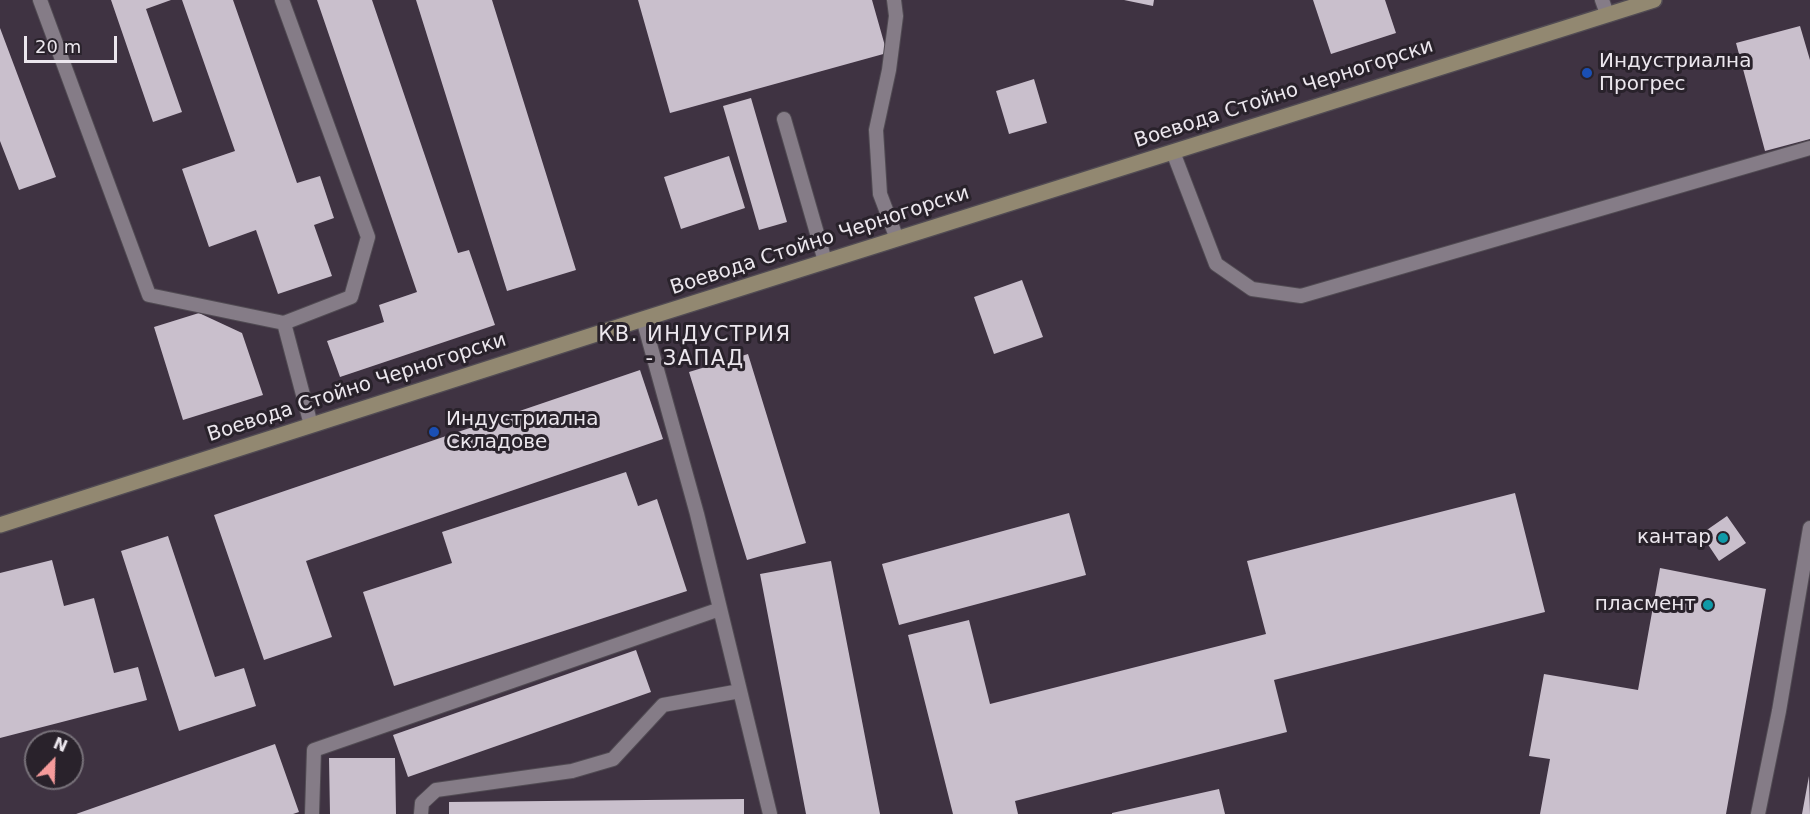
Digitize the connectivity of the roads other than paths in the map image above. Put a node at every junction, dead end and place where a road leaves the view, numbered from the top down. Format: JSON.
{"nodes":[{"id":1,"x":40,"y":0,"type":"edge"},
{"id":2,"x":282,"y":0,"type":"edge"},
{"id":3,"x":894,"y":0,"type":"edge"},
{"id":4,"x":1654,"y":0,"type":"edge"},
{"id":5,"x":1605,"y":7,"type":"edge"},
{"id":6,"x":784,"y":120,"type":"dead end"},
{"id":7,"x":1810,"y":148,"type":"edge"},
{"id":8,"x":1173,"y":152,"type":"junction"},
{"id":9,"x":897,"y":239,"type":"junction"},
{"id":10,"x":825,"y":261,"type":"junction"},
{"id":11,"x":643,"y":319,"type":"junction"},
{"id":12,"x":284,"y":323,"type":"junction"},
{"id":13,"x":311,"y":425,"type":"junction"},
{"id":14,"x":0,"y":525,"type":"edge"},
{"id":15,"x":1810,"y":528,"type":"edge"},
{"id":16,"x":720,"y":609,"type":"junction"},
{"id":17,"x":740,"y":692,"type":"junction"},
{"id":18,"x":312,"y":814,"type":"edge"},
{"id":19,"x":421,"y":814,"type":"edge"},
{"id":20,"x":770,"y":814,"type":"edge"},
{"id":21,"x":1758,"y":814,"type":"edge"}],
"edges":[{"from":1,"to":12,"type":"lane"},
{"from":2,"to":12,"type":"lane"},
{"from":3,"to":9,"type":"lane"},
{"from":4,"to":5,"type":"street","name":"Воевода Стойно Черногорски"},
{"from":5,"to":8,"type":"street","name":"Воевода Стойно Черногорски"},
{"from":6,"to":10,"type":"lane"},
{"from":7,"to":8,"type":"lane"},
{"from":8,"to":9,"type":"street","name":"Воевода Стойно Черногорски"},
{"from":9,"to":10,"type":"street","name":"Воевода Стойно Черногорски"},
{"from":10,"to":11,"type":"street","name":"Воевода Стойно Черногорски"},
{"from":11,"to":13,"type":"street","name":"Воевода Стойно Черногорски"},
{"from":11,"to":16,"type":"lane"},
{"from":12,"to":13,"type":"lane"},
{"from":13,"to":14,"type":"street","name":"Воевода Стойно Черногорски"},
{"from":15,"to":21,"type":"lane"},
{"from":16,"to":17,"type":"lane"},
{"from":16,"to":18,"type":"lane"},
{"from":17,"to":19,"type":"lane"},
{"from":17,"to":20,"type":"lane"}]}
